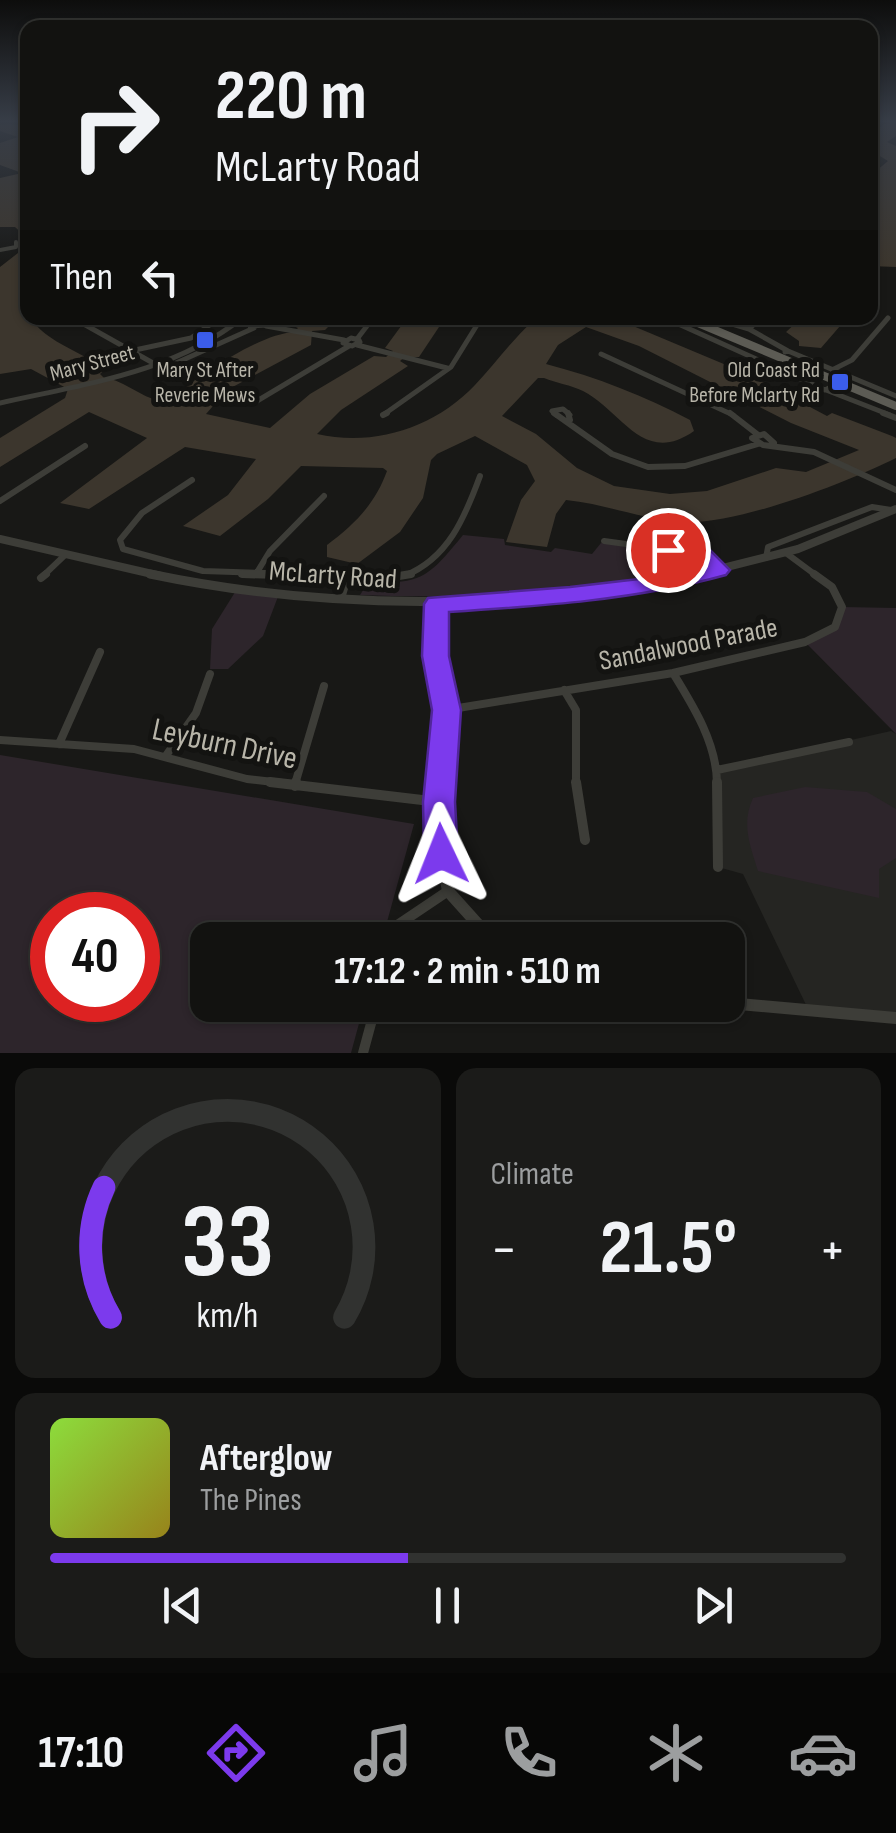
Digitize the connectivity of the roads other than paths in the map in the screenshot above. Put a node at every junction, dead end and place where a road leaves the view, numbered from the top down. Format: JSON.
{"nodes":[{"id":1,"x":16,"y":242,"type":"dead end"},
{"id":2,"x":0,"y":250,"type":"edge"},
{"id":3,"x":888,"y":318,"type":"dead end"},
{"id":4,"x":87,"y":325,"type":"edge"},
{"id":5,"x":210,"y":325,"type":"edge"},
{"id":6,"x":232,"y":325,"type":"edge"},
{"id":7,"x":255,"y":325,"type":"edge"},
{"id":8,"x":274,"y":325,"type":"edge"},
{"id":9,"x":368,"y":325,"type":"edge"},
{"id":10,"x":680,"y":325,"type":"edge"},
{"id":11,"x":702,"y":325,"type":"edge"},
{"id":12,"x":734,"y":325,"type":"edge"},
{"id":13,"x":754,"y":325,"type":"edge"},
{"id":14,"x":252,"y":326,"type":"joint"},
{"id":15,"x":477,"y":326,"type":"dead end"},
{"id":16,"x":749,"y":330,"type":"junction"},
{"id":17,"x":357,"y":342,"type":"junction"},
{"id":18,"x":347,"y":343,"type":"junction"},
{"id":19,"x":134,"y":351,"type":"junction"},
{"id":20,"x":788,"y":351,"type":"junction"},
{"id":21,"x":601,"y":354,"type":"dead end"},
{"id":22,"x":774,"y":357,"type":"junction"},
{"id":23,"x":153,"y":364,"type":"junction"},
{"id":24,"x":164,"y":368,"type":"dead end"},
{"id":25,"x":448,"y":368,"type":"junction"},
{"id":26,"x":831,"y":370,"type":"junction"},
{"id":27,"x":837,"y":384,"type":"junction"},
{"id":28,"x":824,"y":390,"type":"junction"},
{"id":29,"x":896,"y":396,"type":"edge"},
{"id":30,"x":257,"y":400,"type":"dead end"},
{"id":31,"x":0,"y":403,"type":"edge"},
{"id":32,"x":896,"y":406,"type":"edge"},
{"id":33,"x":383,"y":415,"type":"dead end"},
{"id":34,"x":896,"y":418,"type":"edge"},
{"id":35,"x":570,"y":420,"type":"dead end"},
{"id":36,"x":757,"y":434,"type":"junction"},
{"id":37,"x":774,"y":443,"type":"junction"},
{"id":38,"x":758,"y":444,"type":"junction"},
{"id":39,"x":85,"y":446,"type":"dead end"},
{"id":40,"x":480,"y":476,"type":"dead end"},
{"id":41,"x":192,"y":480,"type":"dead end"},
{"id":42,"x":896,"y":490,"type":"edge"},
{"id":43,"x":324,"y":496,"type":"dead end"},
{"id":44,"x":0,"y":502,"type":"edge"},
{"id":45,"x":894,"y":510,"type":"edge"},
{"id":46,"x":0,"y":539,"type":"edge"},
{"id":47,"x":604,"y":542,"type":"dead end"},
{"id":48,"x":786,"y":552,"type":"junction"},
{"id":49,"x":65,"y":555,"type":"junction"},
{"id":50,"x":766,"y":558,"type":"junction"},
{"id":51,"x":718,"y":570,"type":"junction"},
{"id":52,"x":256,"y":574,"type":"junction"},
{"id":53,"x":348,"y":574,"type":"junction"},
{"id":54,"x":41,"y":578,"type":"dead end"},
{"id":55,"x":341,"y":599,"type":"junction"},
{"id":56,"x":436,"y":604,"type":"junction"},
{"id":57,"x":100,"y":652,"type":"dead end"},
{"id":58,"x":210,"y":674,"type":"dead end"},
{"id":59,"x":673,"y":674,"type":"junction"},
{"id":60,"x":324,"y":686,"type":"dead end"},
{"id":61,"x":564,"y":690,"type":"junction"},
{"id":62,"x":446,"y":710,"type":"junction"},
{"id":63,"x":0,"y":740,"type":"edge"},
{"id":64,"x":849,"y":742,"type":"dead end"},
{"id":65,"x":58,"y":744,"type":"junction"},
{"id":66,"x":165,"y":757,"type":"junction"},
{"id":67,"x":717,"y":770,"type":"junction"},
{"id":68,"x":295,"y":786,"type":"junction"},
{"id":69,"x":439,"y":802,"type":"junction"},
{"id":70,"x":585,"y":840,"type":"dead end"},
{"id":71,"x":718,"y":867,"type":"dead end"},
{"id":72,"x":448,"y":891,"type":"junction"},
{"id":73,"x":402,"y":922,"type":"edge"},
{"id":74,"x":476,"y":922,"type":"edge"},
{"id":75,"x":745,"y":1005,"type":"edge"},
{"id":76,"x":896,"y":1018,"type":"edge"},
{"id":77,"x":371,"y":1022,"type":"edge"},
{"id":78,"x":363,"y":1053,"type":"edge"}],
"edges":[{"from":1,"to":2,"type":"street"},
{"from":3,"to":26,"type":"street"},
{"from":4,"to":19,"type":"street"},
{"from":5,"to":19,"type":"street"},
{"from":6,"to":23,"type":"street","name":"Mary Street"},
{"from":7,"to":14,"type":"street"},
{"from":8,"to":18,"type":"street"},
{"from":9,"to":17,"type":"street"},
{"from":10,"to":28,"type":"street"},
{"from":11,"to":22,"type":"main road"},
{"from":12,"to":16,"type":"street"},
{"from":13,"to":16,"type":"street"},
{"from":14,"to":24,"type":"street"},
{"from":15,"to":25,"type":"street"},
{"from":16,"to":20,"type":"street"},
{"from":17,"to":18,"type":"street"},
{"from":17,"to":25,"type":"street"},
{"from":18,"to":30,"type":"street"},
{"from":19,"to":23,"type":"street"},
{"from":20,"to":22,"type":"street"},
{"from":20,"to":26,"type":"street"},
{"from":21,"to":36,"type":"street"},
{"from":22,"to":27,"type":"main road"},
{"from":23,"to":31,"type":"street","name":"Mary Street"},
{"from":25,"to":33,"type":"street"},
{"from":26,"to":29,"type":"street"},
{"from":27,"to":28,"type":"street"},
{"from":27,"to":32,"type":"main road"},
{"from":28,"to":34,"type":"street"},
{"from":35,"to":38,"type":"street"},
{"from":36,"to":37,"type":"street"},
{"from":36,"to":38,"type":"street"},
{"from":37,"to":38,"type":"street"},
{"from":37,"to":42,"type":"street"},
{"from":39,"to":44,"type":"street"},
{"from":40,"to":53,"type":"street"},
{"from":41,"to":52,"type":"street"},
{"from":43,"to":52,"type":"street"},
{"from":45,"to":48,"type":"street","name":"McLarty Road"},
{"from":45,"to":50,"type":"street"},
{"from":46,"to":49,"type":"street","name":"McLarty Road"},
{"from":47,"to":51,"type":"street"},
{"from":48,"to":50,"type":"street","name":"McLarty Road"},
{"from":48,"to":59,"type":"street","name":"Sandalwood Parade"},
{"from":49,"to":54,"type":"street"},
{"from":49,"to":55,"type":"street","name":"McLarty Road"},
{"from":50,"to":51,"type":"street","name":"McLarty Road"},
{"from":51,"to":56,"type":"street","name":"McLarty Road"},
{"from":52,"to":53,"type":"street"},
{"from":53,"to":55,"type":"street"},
{"from":55,"to":56,"type":"street","name":"McLarty Road"},
{"from":56,"to":62,"type":"street"},
{"from":57,"to":65,"type":"street"},
{"from":58,"to":66,"type":"street"},
{"from":59,"to":61,"type":"street","name":"Sandalwood Parade"},
{"from":59,"to":67,"type":"street"},
{"from":60,"to":68,"type":"street"},
{"from":61,"to":62,"type":"street","name":"Sandalwood Parade"},
{"from":61,"to":70,"type":"street"},
{"from":62,"to":69,"type":"street"},
{"from":63,"to":65,"type":"street","name":"Leyburn Drive"},
{"from":64,"to":67,"type":"street"},
{"from":65,"to":66,"type":"street","name":"Leyburn Drive"},
{"from":66,"to":68,"type":"street","name":"Leyburn Drive"},
{"from":67,"to":71,"type":"street"},
{"from":68,"to":69,"type":"street","name":"Leyburn Drive"},
{"from":69,"to":72,"type":"street"},
{"from":72,"to":73,"type":"street"},
{"from":72,"to":74,"type":"street"},
{"from":75,"to":76,"type":"street"},
{"from":77,"to":78,"type":"street"}]}
